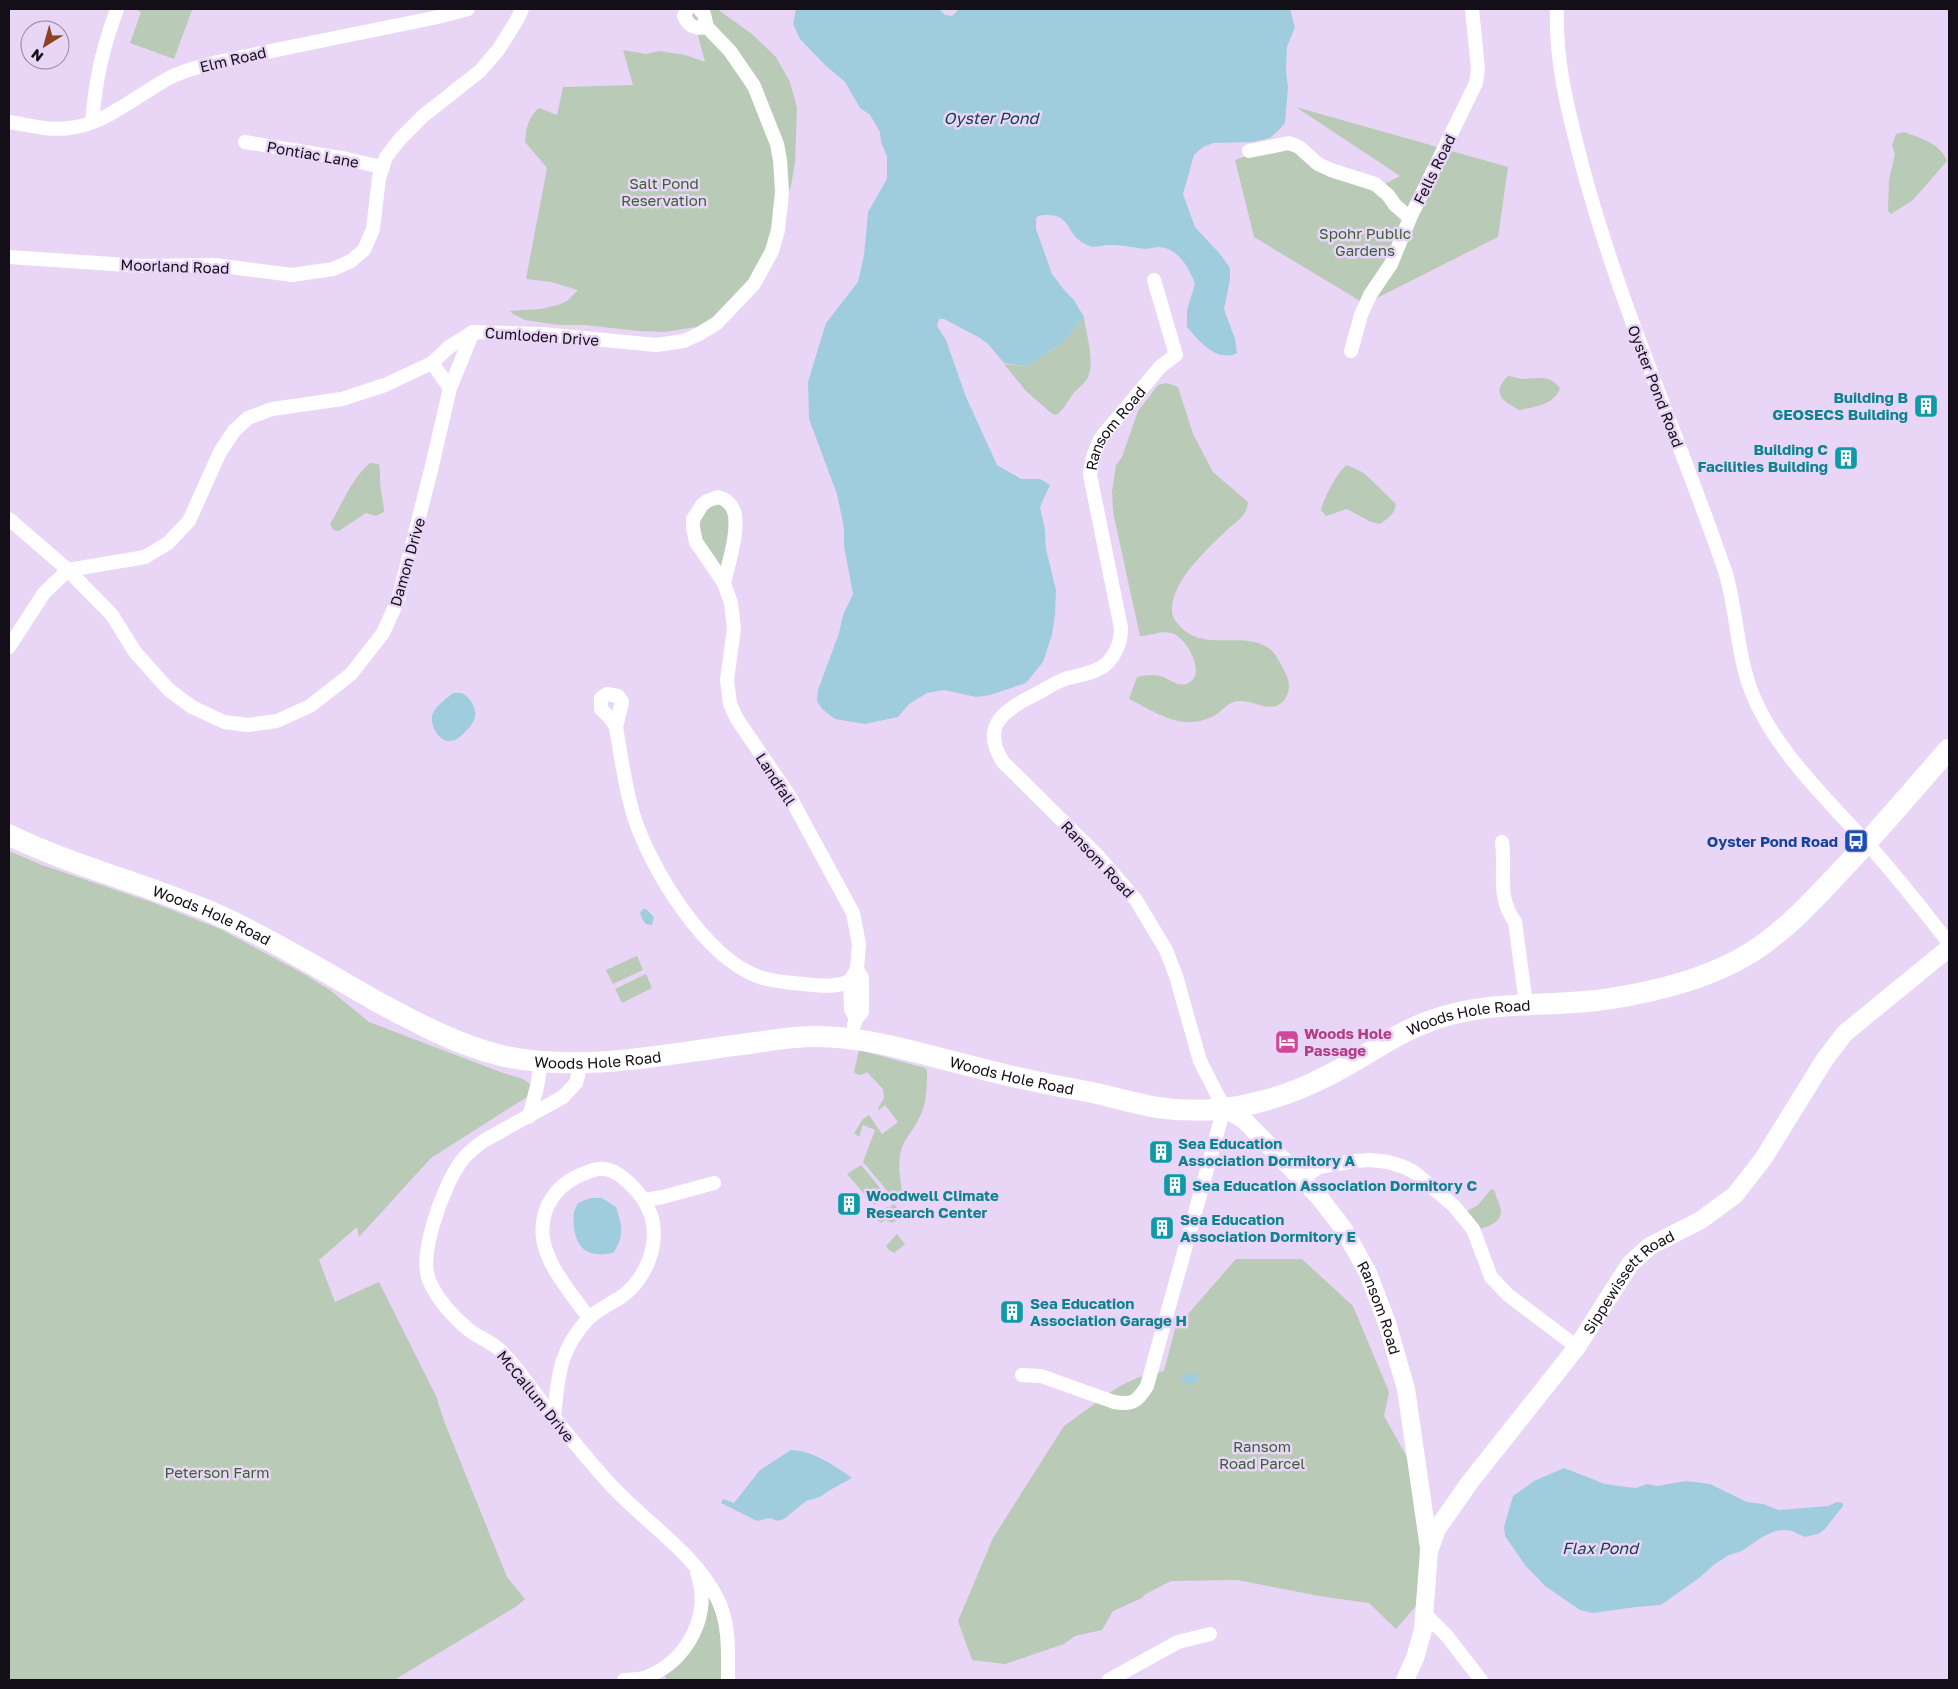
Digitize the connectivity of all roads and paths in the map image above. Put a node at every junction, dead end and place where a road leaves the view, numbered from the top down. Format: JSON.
{"nodes":[{"id":1,"x":117,"y":9,"type":"edge"},
{"id":2,"x":468,"y":9,"type":"edge"},
{"id":3,"x":522,"y":9,"type":"edge"},
{"id":4,"x":687,"y":9,"type":"edge"},
{"id":5,"x":699,"y":9,"type":"edge"},
{"id":6,"x":1472,"y":9,"type":"edge"},
{"id":7,"x":1557,"y":9,"type":"edge"},
{"id":8,"x":707,"y":27,"type":"junction"},
{"id":9,"x":9,"y":122,"type":"edge"},
{"id":10,"x":92,"y":122,"type":"junction"},
{"id":11,"x":245,"y":142,"type":"dead end"},
{"id":12,"x":1249,"y":151,"type":"dead end"},
{"id":13,"x":382,"y":167,"type":"junction"},
{"id":14,"x":1410,"y":218,"type":"junction"},
{"id":15,"x":9,"y":257,"type":"edge"},
{"id":16,"x":1154,"y":280,"type":"dead end"},
{"id":17,"x":473,"y":332,"type":"junction"},
{"id":18,"x":1350,"y":351,"type":"dead end"},
{"id":19,"x":432,"y":363,"type":"junction"},
{"id":20,"x":450,"y":388,"type":"junction"},
{"id":21,"x":9,"y":519,"type":"edge"},
{"id":22,"x":68,"y":570,"type":"junction"},
{"id":23,"x":724,"y":583,"type":"junction"},
{"id":24,"x":9,"y":647,"type":"edge"},
{"id":25,"x":616,"y":727,"type":"dead end"},
{"id":26,"x":1949,"y":749,"type":"edge"},
{"id":27,"x":9,"y":835,"type":"edge"},
{"id":28,"x":1502,"y":842,"type":"dead end"},
{"id":29,"x":1867,"y":844,"type":"junction"},
{"id":30,"x":1949,"y":943,"type":"edge"},
{"id":31,"x":1949,"y":948,"type":"edge"},
{"id":32,"x":854,"y":975,"type":"junction"},
{"id":33,"x":1526,"y":1004,"type":"junction"},
{"id":34,"x":854,"y":1029,"type":"junction"},
{"id":35,"x":541,"y":1062,"type":"junction"},
{"id":36,"x":581,"y":1064,"type":"junction"},
{"id":37,"x":1224,"y":1108,"type":"junction"},
{"id":38,"x":529,"y":1117,"type":"junction"},
{"id":39,"x":1302,"y":1179,"type":"junction"},
{"id":40,"x":714,"y":1184,"type":"dead end"},
{"id":41,"x":644,"y":1200,"type":"junction"},
{"id":42,"x":588,"y":1318,"type":"junction"},
{"id":43,"x":1577,"y":1347,"type":"junction"},
{"id":44,"x":1022,"y":1375,"type":"dead end"},
{"id":45,"x":554,"y":1417,"type":"junction"},
{"id":46,"x":1429,"y":1551,"type":"junction"},
{"id":47,"x":695,"y":1566,"type":"junction"},
{"id":48,"x":1425,"y":1614,"type":"junction"},
{"id":49,"x":1210,"y":1634,"type":"dead end"},
{"id":50,"x":651,"y":1679,"type":"edge"},
{"id":51,"x":624,"y":1680,"type":"edge"},
{"id":52,"x":728,"y":1680,"type":"edge"},
{"id":53,"x":1109,"y":1680,"type":"edge"},
{"id":54,"x":1406,"y":1680,"type":"edge"},
{"id":55,"x":1482,"y":1680,"type":"edge"}],
"edges":[{"from":1,"to":10,"type":"street"},
{"from":2,"to":10,"type":"street","name":"Elm Road"},
{"from":3,"to":13,"type":"street","name":"Moorland Road"},
{"from":4,"to":8,"type":"street","name":"Cumloden Drive"},
{"from":5,"to":8,"type":"street","name":"Cumloden Drive"},
{"from":6,"to":14,"type":"street","name":"Fells Road"},
{"from":7,"to":29,"type":"street","name":"Oyster Pond Road"},
{"from":8,"to":17,"type":"street","name":"Cumloden Drive"},
{"from":9,"to":10,"type":"street","name":"Elm Road"},
{"from":11,"to":13,"type":"street","name":"Pontiac Lane"},
{"from":12,"to":14,"type":"street"},
{"from":13,"to":15,"type":"street","name":"Moorland Road"},
{"from":14,"to":18,"type":"street","name":"Fells Road"},
{"from":16,"to":37,"type":"street","name":"Ransom Road"},
{"from":17,"to":19,"type":"street","name":"Cumloden Drive"},
{"from":17,"to":20,"type":"street","name":"Damon Drive"},
{"from":19,"to":20,"type":"street"},
{"from":19,"to":22,"type":"street","name":"Cumloden Drive"},
{"from":20,"to":22,"type":"street","name":"Damon Drive"},
{"from":21,"to":22,"type":"street","name":"Damon Drive"},
{"from":22,"to":24,"type":"street"},
{"from":23,"to":23,"type":"street","name":"Landfall"},
{"from":23,"to":32,"type":"street","name":"Landfall"},
{"from":25,"to":32,"type":"street"},
{"from":26,"to":29,"type":"highway","name":"Woods Hole Road"},
{"from":27,"to":35,"type":"highway","name":"Woods Hole Road"},
{"from":28,"to":33,"type":"street"},
{"from":29,"to":30,"type":"street","name":"Oyster Pond Road"},
{"from":29,"to":33,"type":"highway","name":"Woods Hole Road"},
{"from":31,"to":43,"type":"main road","name":"Sippewissett Road"},
{"from":32,"to":34,"type":"street","name":"Landfall"},
{"from":33,"to":37,"type":"highway","name":"Woods Hole Road"},
{"from":34,"to":36,"type":"highway","name":"Woods Hole Road"},
{"from":34,"to":37,"type":"highway","name":"Woods Hole Road"},
{"from":35,"to":36,"type":"highway","name":"Woods Hole Road"},
{"from":35,"to":38,"type":"street"},
{"from":36,"to":38,"type":"street","name":"McCallum Drive"},
{"from":37,"to":39,"type":"main road","name":"Ransom Road"},
{"from":37,"to":44,"type":"street"},
{"from":38,"to":45,"type":"street","name":"McCallum Drive"},
{"from":39,"to":43,"type":"street"},
{"from":39,"to":46,"type":"main road","name":"Ransom Road"},
{"from":40,"to":41,"type":"street"},
{"from":41,"to":42,"type":"street"},
{"from":41,"to":42,"type":"street"},
{"from":42,"to":45,"type":"street"},
{"from":43,"to":46,"type":"main road","name":"Sippewissett Road"},
{"from":45,"to":47,"type":"street","name":"McCallum Drive"},
{"from":46,"to":48,"type":"main road","name":"Sippewissett Road"},
{"from":47,"to":50,"type":"street"},
{"from":47,"to":52,"type":"street","name":"McCallum Drive"},
{"from":48,"to":54,"type":"main road","name":"Sippewissett Road"},
{"from":48,"to":55,"type":"street"},
{"from":49,"to":53,"type":"street"},
{"from":50,"to":51,"type":"street"}]}
